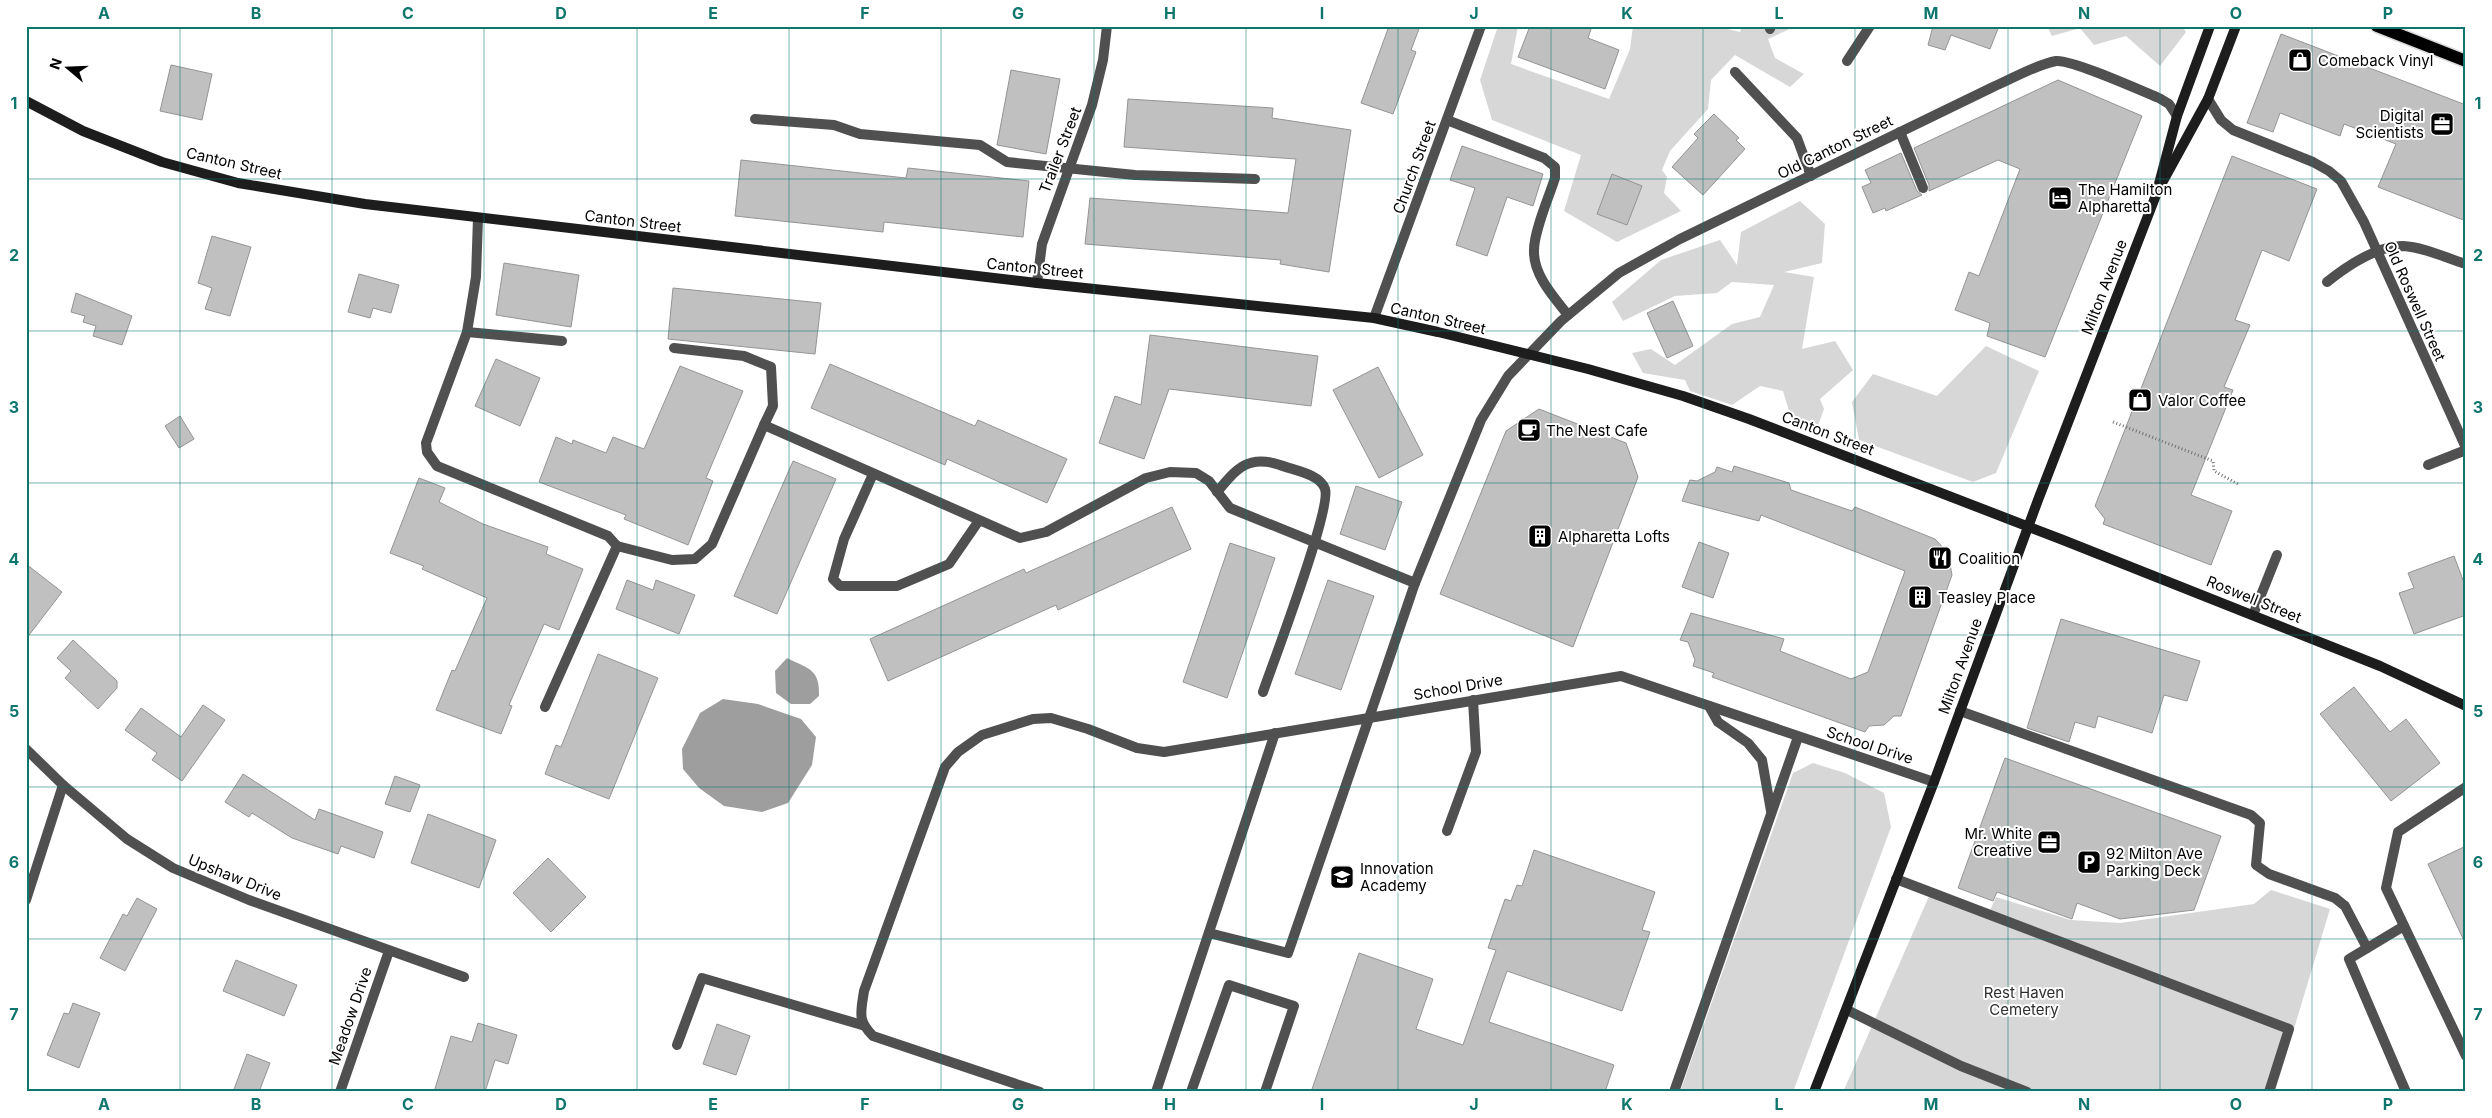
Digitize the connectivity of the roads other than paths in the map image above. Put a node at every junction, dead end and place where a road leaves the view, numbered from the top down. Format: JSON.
{"nodes":[{"id":1,"x":1107,"y":26,"type":"edge"},
{"id":2,"x":1481,"y":26,"type":"edge"},
{"id":3,"x":1870,"y":26,"type":"edge"},
{"id":4,"x":2210,"y":26,"type":"edge"},
{"id":5,"x":2236,"y":26,"type":"edge"},
{"id":6,"x":2377,"y":26,"type":"edge"},
{"id":7,"x":1848,"y":61,"type":"dead end"},
{"id":8,"x":2466,"y":61,"type":"edge"},
{"id":9,"x":1735,"y":72,"type":"dead end"},
{"id":10,"x":2208,"y":99,"type":"junction"},
{"id":11,"x":26,"y":100,"type":"edge"},
{"id":12,"x":2177,"y":116,"type":"junction"},
{"id":13,"x":755,"y":119,"type":"dead end"},
{"id":14,"x":1447,"y":120,"type":"junction"},
{"id":15,"x":1900,"y":132,"type":"junction"},
{"id":16,"x":1070,"y":168,"type":"junction"},
{"id":17,"x":1811,"y":176,"type":"junction"},
{"id":18,"x":1254,"y":180,"type":"dead end"},
{"id":19,"x":1922,"y":188,"type":"dead end"},
{"id":20,"x":2156,"y":195,"type":"junction"},
{"id":21,"x":478,"y":218,"type":"junction"},
{"id":22,"x":2377,"y":252,"type":"junction"},
{"id":23,"x":2466,"y":264,"type":"edge"},
{"id":24,"x":2326,"y":282,"type":"dead end"},
{"id":25,"x":1037,"y":283,"type":"junction"},
{"id":26,"x":1568,"y":315,"type":"junction"},
{"id":27,"x":1374,"y":318,"type":"junction"},
{"id":28,"x":467,"y":332,"type":"junction"},
{"id":29,"x":562,"y":341,"type":"dead end"},
{"id":30,"x":674,"y":348,"type":"dead end"},
{"id":31,"x":1529,"y":355,"type":"junction"},
{"id":32,"x":764,"y":426,"type":"junction"},
{"id":33,"x":2463,"y":434,"type":"edge"},
{"id":34,"x":2466,"y":449,"type":"edge"},
{"id":35,"x":2428,"y":465,"type":"dead end"},
{"id":36,"x":873,"y":474,"type":"junction"},
{"id":37,"x":1217,"y":492,"type":"junction"},
{"id":38,"x":978,"y":522,"type":"junction"},
{"id":39,"x":2027,"y":528,"type":"junction"},
{"id":40,"x":1314,"y":542,"type":"junction"},
{"id":41,"x":618,"y":546,"type":"junction"},
{"id":42,"x":2277,"y":555,"type":"dead end"},
{"id":43,"x":1415,"y":583,"type":"junction"},
{"id":44,"x":2253,"y":615,"type":"junction"},
{"id":45,"x":1263,"y":692,"type":"dead end"},
{"id":46,"x":1473,"y":700,"type":"junction"},
{"id":47,"x":1709,"y":706,"type":"junction"},
{"id":48,"x":2466,"y":706,"type":"edge"},
{"id":49,"x":545,"y":707,"type":"dead end"},
{"id":50,"x":1960,"y":711,"type":"junction"},
{"id":51,"x":1369,"y":718,"type":"junction"},
{"id":52,"x":1274,"y":733,"type":"junction"},
{"id":53,"x":1798,"y":737,"type":"junction"},
{"id":54,"x":26,"y":749,"type":"edge"},
{"id":55,"x":1934,"y":782,"type":"junction"},
{"id":56,"x":63,"y":785,"type":"junction"},
{"id":57,"x":2466,"y":787,"type":"edge"},
{"id":58,"x":1771,"y":812,"type":"junction"},
{"id":59,"x":1447,"y":831,"type":"dead end"},
{"id":60,"x":1896,"y":879,"type":"junction"},
{"id":61,"x":26,"y":900,"type":"edge"},
{"id":62,"x":2404,"y":926,"type":"junction"},
{"id":63,"x":1209,"y":933,"type":"junction"},
{"id":64,"x":2367,"y":948,"type":"junction"},
{"id":65,"x":389,"y":951,"type":"junction"},
{"id":66,"x":464,"y":976,"type":"dead end"},
{"id":67,"x":1847,"y":1010,"type":"junction"},
{"id":68,"x":862,"y":1025,"type":"junction"},
{"id":69,"x":677,"y":1045,"type":"dead end"},
{"id":70,"x":2466,"y":1056,"type":"edge"},
{"id":71,"x":340,"y":1092,"type":"edge"},
{"id":72,"x":1040,"y":1092,"type":"edge"},
{"id":73,"x":1156,"y":1092,"type":"edge"},
{"id":74,"x":1191,"y":1092,"type":"edge"},
{"id":75,"x":1265,"y":1092,"type":"edge"},
{"id":76,"x":1674,"y":1092,"type":"edge"},
{"id":77,"x":1814,"y":1092,"type":"edge"},
{"id":78,"x":2027,"y":1092,"type":"edge"},
{"id":79,"x":2268,"y":1092,"type":"edge"},
{"id":80,"x":2406,"y":1092,"type":"edge"}],
"edges":[{"from":1,"to":16,"type":"street","name":"Trailer Street"},
{"from":2,"to":14,"type":"street","name":"Church Street"},
{"from":3,"to":7,"type":"street"},
{"from":4,"to":12,"type":"street","name":"Milton Avenue"},
{"from":5,"to":10,"type":"street","name":"Milton Avenue"},
{"from":6,"to":8,"type":"main road"},
{"from":9,"to":17,"type":"street"},
{"from":10,"to":20,"type":"street","name":"Milton Avenue"},
{"from":10,"to":22,"type":"street","name":"Old Roswell Street"},
{"from":11,"to":21,"type":"street","name":"Canton Street"},
{"from":12,"to":15,"type":"street","name":"Old Canton Street"},
{"from":12,"to":20,"type":"street","name":"Milton Avenue"},
{"from":13,"to":16,"type":"street"},
{"from":14,"to":26,"type":"street"},
{"from":14,"to":27,"type":"street","name":"Church Street"},
{"from":15,"to":17,"type":"street","name":"Old Canton Street"},
{"from":15,"to":19,"type":"street"},
{"from":16,"to":18,"type":"street"},
{"from":16,"to":25,"type":"street","name":"Trailer Street"},
{"from":17,"to":26,"type":"street","name":"Old Canton Street"},
{"from":20,"to":39,"type":"street","name":"Milton Avenue"},
{"from":21,"to":25,"type":"street","name":"Canton Street"},
{"from":21,"to":28,"type":"street"},
{"from":22,"to":23,"type":"street"},
{"from":22,"to":24,"type":"street"},
{"from":22,"to":33,"type":"street","name":"Old Roswell Street"},
{"from":25,"to":27,"type":"street","name":"Canton Street"},
{"from":26,"to":31,"type":"street","name":"Old Canton Street"},
{"from":27,"to":31,"type":"street","name":"Canton Street"},
{"from":28,"to":29,"type":"street"},
{"from":28,"to":41,"type":"street"},
{"from":30,"to":32,"type":"street"},
{"from":31,"to":39,"type":"street","name":"Canton Street"},
{"from":31,"to":43,"type":"street"},
{"from":32,"to":36,"type":"street"},
{"from":32,"to":41,"type":"street"},
{"from":33,"to":34,"type":"street","name":"Old Roswell Street"},
{"from":34,"to":35,"type":"street"},
{"from":36,"to":38,"type":"street"},
{"from":36,"to":38,"type":"street"},
{"from":37,"to":38,"type":"street"},
{"from":37,"to":40,"type":"street"},
{"from":37,"to":40,"type":"street"},
{"from":39,"to":44,"type":"street","name":"Roswell Street"},
{"from":39,"to":50,"type":"street","name":"Milton Avenue"},
{"from":40,"to":43,"type":"street"},
{"from":40,"to":45,"type":"street"},
{"from":41,"to":49,"type":"street"},
{"from":42,"to":44,"type":"street"},
{"from":43,"to":51,"type":"street"},
{"from":44,"to":48,"type":"street","name":"Roswell Street"},
{"from":46,"to":47,"type":"street","name":"School Drive"},
{"from":46,"to":51,"type":"street","name":"School Drive"},
{"from":46,"to":59,"type":"street"},
{"from":47,"to":53,"type":"street","name":"School Drive"},
{"from":47,"to":58,"type":"street"},
{"from":50,"to":55,"type":"street","name":"Milton Avenue"},
{"from":50,"to":64,"type":"street"},
{"from":51,"to":52,"type":"street","name":"School Drive"},
{"from":51,"to":63,"type":"street"},
{"from":52,"to":63,"type":"street"},
{"from":52,"to":68,"type":"street","name":"School Drive"},
{"from":53,"to":55,"type":"street","name":"School Drive"},
{"from":53,"to":58,"type":"street"},
{"from":54,"to":56,"type":"street","name":"Upshaw Drive"},
{"from":55,"to":60,"type":"street","name":"Milton Avenue"},
{"from":56,"to":61,"type":"street"},
{"from":56,"to":65,"type":"street","name":"Upshaw Drive"},
{"from":57,"to":62,"type":"street"},
{"from":58,"to":76,"type":"street"},
{"from":60,"to":67,"type":"street","name":"Milton Avenue"},
{"from":60,"to":79,"type":"street"},
{"from":62,"to":64,"type":"street"},
{"from":62,"to":70,"type":"street"},
{"from":63,"to":73,"type":"street"},
{"from":64,"to":80,"type":"street"},
{"from":65,"to":66,"type":"street","name":"Upshaw Drive"},
{"from":65,"to":71,"type":"street","name":"Meadow Drive"},
{"from":67,"to":77,"type":"street","name":"Milton Avenue"},
{"from":67,"to":78,"type":"street"},
{"from":68,"to":69,"type":"street"},
{"from":68,"to":72,"type":"street"},
{"from":74,"to":75,"type":"street"}]}
